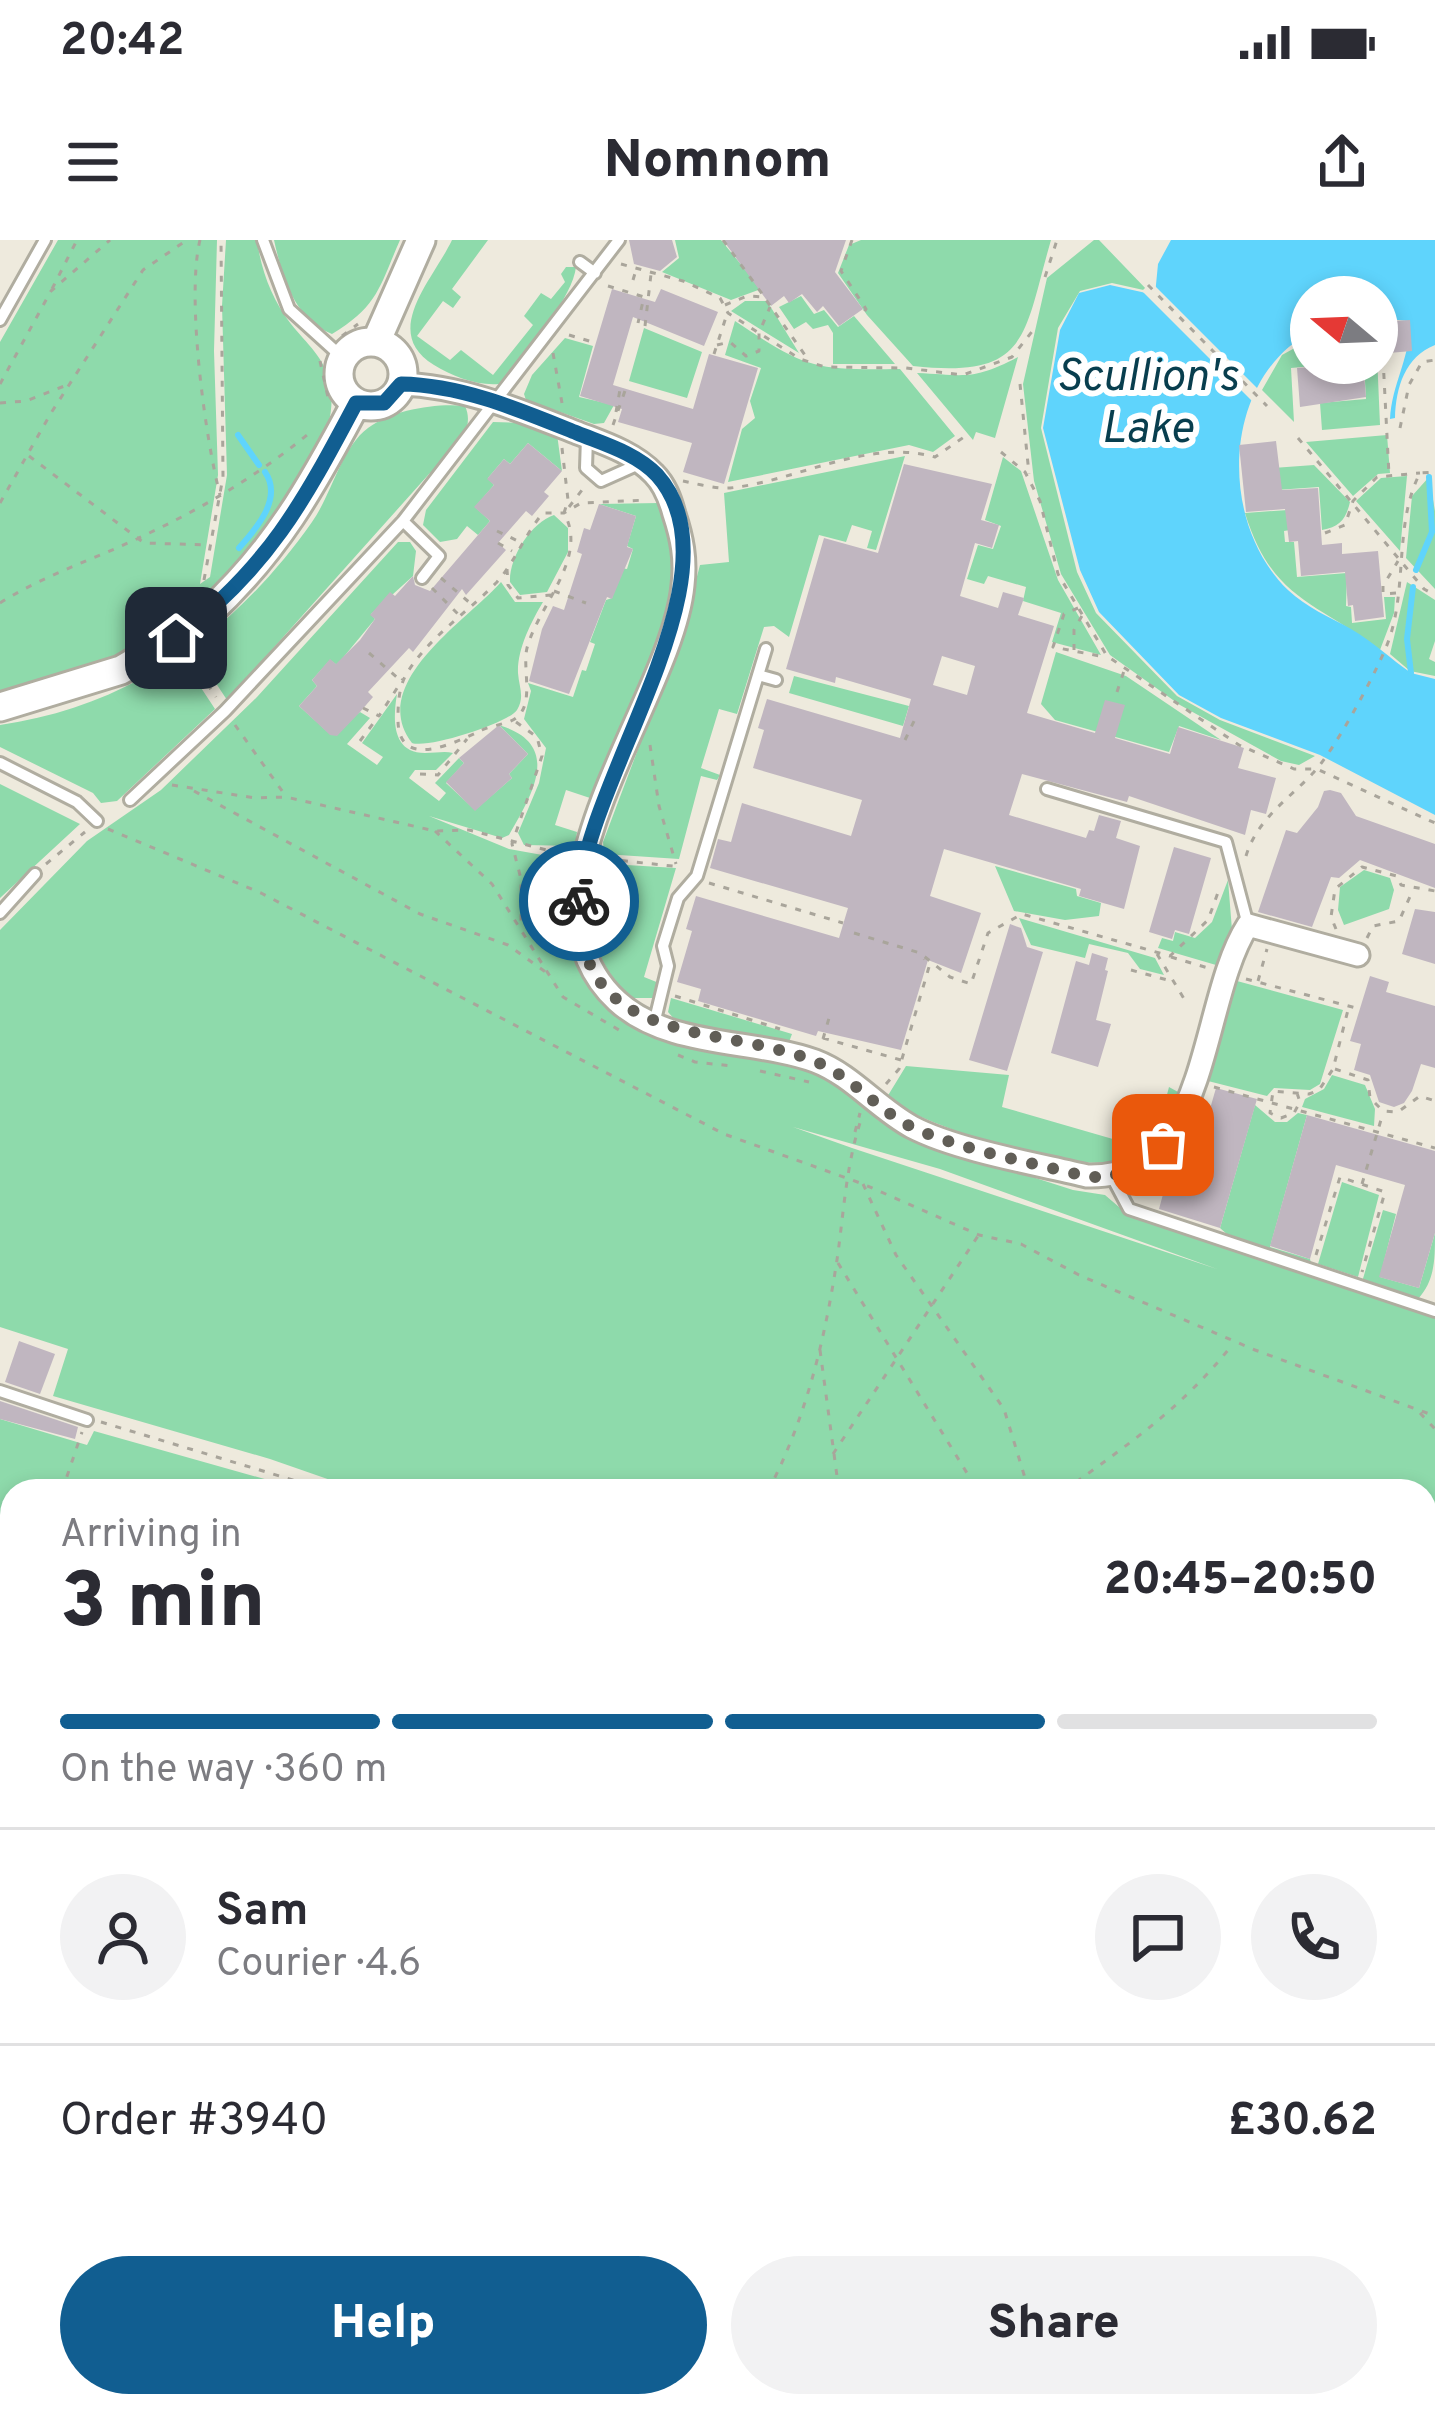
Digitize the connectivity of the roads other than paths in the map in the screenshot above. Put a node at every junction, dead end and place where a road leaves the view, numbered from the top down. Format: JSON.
{"nodes":[{"id":1,"x":45,"y":240,"type":"edge"},
{"id":2,"x":263,"y":240,"type":"edge"},
{"id":3,"x":421,"y":240,"type":"edge"},
{"id":4,"x":619,"y":240,"type":"edge"},
{"id":5,"x":580,"y":262,"type":"dead end"},
{"id":6,"x":595,"y":272,"type":"junction"},
{"id":7,"x":0,"y":320,"type":"edge"},
{"id":8,"x":370,"y":332,"type":"junction"},
{"id":9,"x":336,"y":353,"type":"junction"},
{"id":10,"x":401,"y":384,"type":"junction"},
{"id":11,"x":498,"y":403,"type":"junction"},
{"id":12,"x":342,"y":406,"type":"junction"},
{"id":13,"x":597,"y":440,"type":"junction"},
{"id":14,"x":641,"y":462,"type":"junction"},
{"id":15,"x":403,"y":520,"type":"junction"},
{"id":16,"x":426,"y":573,"type":"road end"},
{"id":17,"x":766,"y":649,"type":"dead end"},
{"id":18,"x":758,"y":675,"type":"junction"},
{"id":19,"x":776,"y":680,"type":"dead end"},
{"id":20,"x":0,"y":706,"type":"edge"},
{"id":21,"x":0,"y":763,"type":"edge"},
{"id":22,"x":1047,"y":789,"type":"dead end"},
{"id":23,"x":130,"y":800,"type":"dead end"},
{"id":24,"x":97,"y":821,"type":"road end"},
{"id":25,"x":35,"y":874,"type":"dead end"},
{"id":26,"x":0,"y":914,"type":"edge"},
{"id":27,"x":1248,"y":925,"type":"junction"},
{"id":28,"x":1358,"y":955,"type":"road end"},
{"id":29,"x":654,"y":1024,"type":"junction"},
{"id":30,"x":1112,"y":1177,"type":"junction"},
{"id":31,"x":1435,"y":1309,"type":"edge"},
{"id":32,"x":0,"y":1391,"type":"edge"},
{"id":33,"x":87,"y":1420,"type":"road end"}],
"edges":[{"from":1,"to":7,"type":"lane"},
{"from":2,"to":9,"type":"lane"},
{"from":3,"to":8,"type":"street"},
{"from":4,"to":6,"type":"lane"},
{"from":5,"to":6,"type":"lane"},
{"from":6,"to":11,"type":"lane"},
{"from":8,"to":9,"type":"street"},
{"from":8,"to":10,"type":"street"},
{"from":9,"to":12,"type":"street"},
{"from":10,"to":11,"type":"street"},
{"from":10,"to":12,"type":"street"},
{"from":11,"to":13,"type":"street"},
{"from":11,"to":15,"type":"lane"},
{"from":12,"to":20,"type":"street","bridge":true},
{"from":13,"to":14,"type":"street"},
{"from":13,"to":14,"type":"lane"},
{"from":14,"to":29,"type":"street"},
{"from":15,"to":16,"type":"lane"},
{"from":15,"to":23,"type":"lane"},
{"from":17,"to":18,"type":"lane"},
{"from":18,"to":19,"type":"lane"},
{"from":18,"to":29,"type":"lane"},
{"from":21,"to":24,"type":"lane"},
{"from":22,"to":27,"type":"lane"},
{"from":25,"to":26,"type":"lane"},
{"from":27,"to":28,"type":"street"},
{"from":27,"to":30,"type":"street"},
{"from":29,"to":30,"type":"street"},
{"from":30,"to":31,"type":"lane"},
{"from":32,"to":33,"type":"lane"}]}
